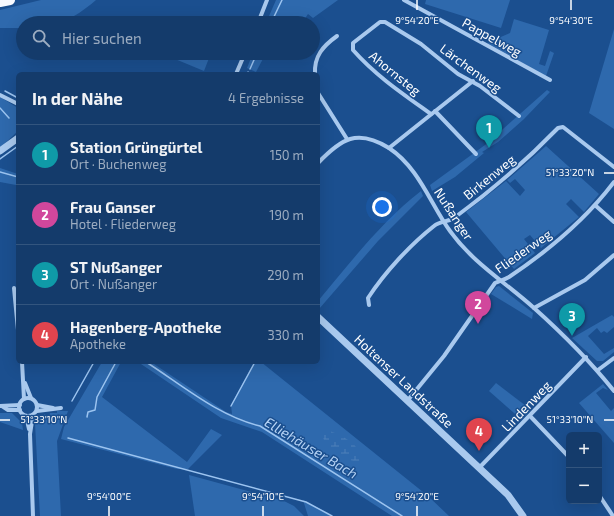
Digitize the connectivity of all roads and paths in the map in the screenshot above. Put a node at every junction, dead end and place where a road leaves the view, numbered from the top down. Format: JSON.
{"nodes":[{"id":1,"x":10,"y":0,"type":"edge"},
{"id":2,"x":267,"y":0,"type":"edge"},
{"id":3,"x":404,"y":0,"type":"edge"},
{"id":4,"x":0,"y":2,"type":"edge"},
{"id":5,"x":261,"y":16,"type":"edge"},
{"id":6,"x":338,"y":36,"type":"dead end"},
{"id":7,"x":352,"y":45,"type":"joint"},
{"id":8,"x":320,"y":53,"type":"edge"},
{"id":9,"x":242,"y":60,"type":"edge"},
{"id":10,"x":317,"y":60,"type":"edge"},
{"id":11,"x":237,"y":72,"type":"edge"},
{"id":12,"x":315,"y":72,"type":"edge"},
{"id":13,"x":550,"y":80,"type":"dead end"},
{"id":14,"x":473,"y":81,"type":"junction"},
{"id":15,"x":0,"y":95,"type":"edge"},
{"id":16,"x":320,"y":96,"type":"edge"},
{"id":17,"x":16,"y":103,"type":"edge"},
{"id":18,"x":433,"y":112,"type":"junction"},
{"id":19,"x":519,"y":116,"type":"dead end"},
{"id":20,"x":16,"y":139,"type":"edge"},
{"id":21,"x":347,"y":139,"type":"junction"},
{"id":22,"x":389,"y":148,"type":"junction"},
{"id":23,"x":0,"y":151,"type":"edge"},
{"id":24,"x":476,"y":154,"type":"dead end"},
{"id":25,"x":320,"y":161,"type":"edge"},
{"id":26,"x":614,"y":167,"type":"edge"},
{"id":27,"x":614,"y":182,"type":"edge"},
{"id":28,"x":596,"y":206,"type":"junction"},
{"id":29,"x":444,"y":222,"type":"junction"},
{"id":30,"x":614,"y":222,"type":"edge"},
{"id":31,"x":614,"y":255,"type":"edge"},
{"id":32,"x":500,"y":281,"type":"junction"},
{"id":33,"x":14,"y":288,"type":"dead end"},
{"id":34,"x":369,"y":305,"type":"dead end"},
{"id":35,"x":534,"y":308,"type":"junction"},
{"id":36,"x":16,"y":309,"type":"edge"},
{"id":37,"x":320,"y":319,"type":"edge"},
{"id":38,"x":586,"y":357,"type":"junction"},
{"id":39,"x":614,"y":358,"type":"edge"},
{"id":40,"x":22,"y":364,"type":"edge"},
{"id":41,"x":598,"y":370,"type":"junction"},
{"id":42,"x":24,"y":381,"type":"junction"},
{"id":43,"x":614,"y":391,"type":"edge"},
{"id":44,"x":31,"y":398,"type":"junction"},
{"id":45,"x":24,"y":399,"type":"junction"},
{"id":46,"x":408,"y":400,"type":"junction"},
{"id":47,"x":20,"y":405,"type":"junction"},
{"id":48,"x":37,"y":405,"type":"junction"},
{"id":49,"x":1,"y":406,"type":"edge"},
{"id":50,"x":56,"y":408,"type":"junction"},
{"id":51,"x":61,"y":408,"type":"dead end"},
{"id":52,"x":20,"y":410,"type":"junction"},
{"id":53,"x":37,"y":411,"type":"junction"},
{"id":54,"x":33,"y":415,"type":"junction"},
{"id":55,"x":26,"y":416,"type":"junction"},
{"id":56,"x":531,"y":417,"type":"junction"},
{"id":57,"x":30,"y":434,"type":"junction"},
{"id":58,"x":566,"y":455,"type":"edge"},
{"id":59,"x":479,"y":468,"type":"junction"},
{"id":60,"x":602,"y":500,"type":"edge"},
{"id":61,"x":34,"y":516,"type":"edge"},
{"id":62,"x":523,"y":516,"type":"edge"},
{"id":63,"x":613,"y":516,"type":"edge"}],
"edges":[{"from":1,"to":4,"type":"highway"},
{"from":2,"to":5,"type":"street"},
{"from":3,"to":13,"type":"street","name":"Pappelweg"},
{"from":6,"to":8,"type":"street"},
{"from":7,"to":14,"type":"street","name":"Lärchenweg"},
{"from":7,"to":18,"type":"street","name":"Ahornsteg"},
{"from":9,"to":11,"type":"street"},
{"from":10,"to":12,"type":"street"},
{"from":14,"to":18,"type":"street"},
{"from":14,"to":19,"type":"street","name":"Lärchenweg"},
{"from":15,"to":17,"type":"street"},
{"from":16,"to":21,"type":"street"},
{"from":18,"to":22,"type":"street"},
{"from":18,"to":24,"type":"street","name":"Ahornsteg"},
{"from":20,"to":23,"type":"street"},
{"from":21,"to":22,"type":"street","name":"Nußanger"},
{"from":21,"to":25,"type":"street"},
{"from":22,"to":29,"type":"street","name":"Nußanger"},
{"from":26,"to":29,"type":"street","name":"Birkenweg"},
{"from":27,"to":28,"type":"street","name":"Fliederweg"},
{"from":28,"to":30,"type":"street"},
{"from":28,"to":32,"type":"street","name":"Fliederweg"},
{"from":29,"to":32,"type":"street","name":"Nußanger"},
{"from":29,"to":34,"type":"street","name":"Birkenweg"},
{"from":31,"to":35,"type":"street"},
{"from":32,"to":35,"type":"street","name":"Nußanger"},
{"from":32,"to":46,"type":"street","name":"Fliederweg"},
{"from":33,"to":36,"type":"street"},
{"from":35,"to":38,"type":"street","name":"Nußanger"},
{"from":37,"to":46,"type":"street","name":"Holtenser Landstraße"},
{"from":38,"to":41,"type":"street","name":"Nußanger"},
{"from":38,"to":56,"type":"street","name":"Lindenweg"},
{"from":39,"to":41,"type":"street"},
{"from":40,"to":42,"type":"street"},
{"from":41,"to":43,"type":"street","name":"Nußanger"},
{"from":42,"to":44,"type":"street"},
{"from":42,"to":45,"type":"street"},
{"from":44,"to":45,"type":"street"},
{"from":44,"to":48,"type":"street"},
{"from":45,"to":47,"type":"street"},
{"from":46,"to":59,"type":"street","name":"Holtenser Landstraße"},
{"from":47,"to":49,"type":"street"},
{"from":47,"to":52,"type":"street"},
{"from":48,"to":50,"type":"street"},
{"from":48,"to":53,"type":"street"},
{"from":49,"to":52,"type":"street"},
{"from":50,"to":51,"type":"street"},
{"from":50,"to":53,"type":"street"},
{"from":52,"to":55,"type":"street"},
{"from":53,"to":54,"type":"street"},
{"from":54,"to":55,"type":"street"},
{"from":54,"to":57,"type":"street"},
{"from":55,"to":57,"type":"street"},
{"from":56,"to":58,"type":"street"},
{"from":56,"to":59,"type":"street","name":"Lindenweg"},
{"from":57,"to":61,"type":"street"},
{"from":59,"to":62,"type":"street","name":"Holtenser Landstraße"},
{"from":60,"to":63,"type":"street"}]}
